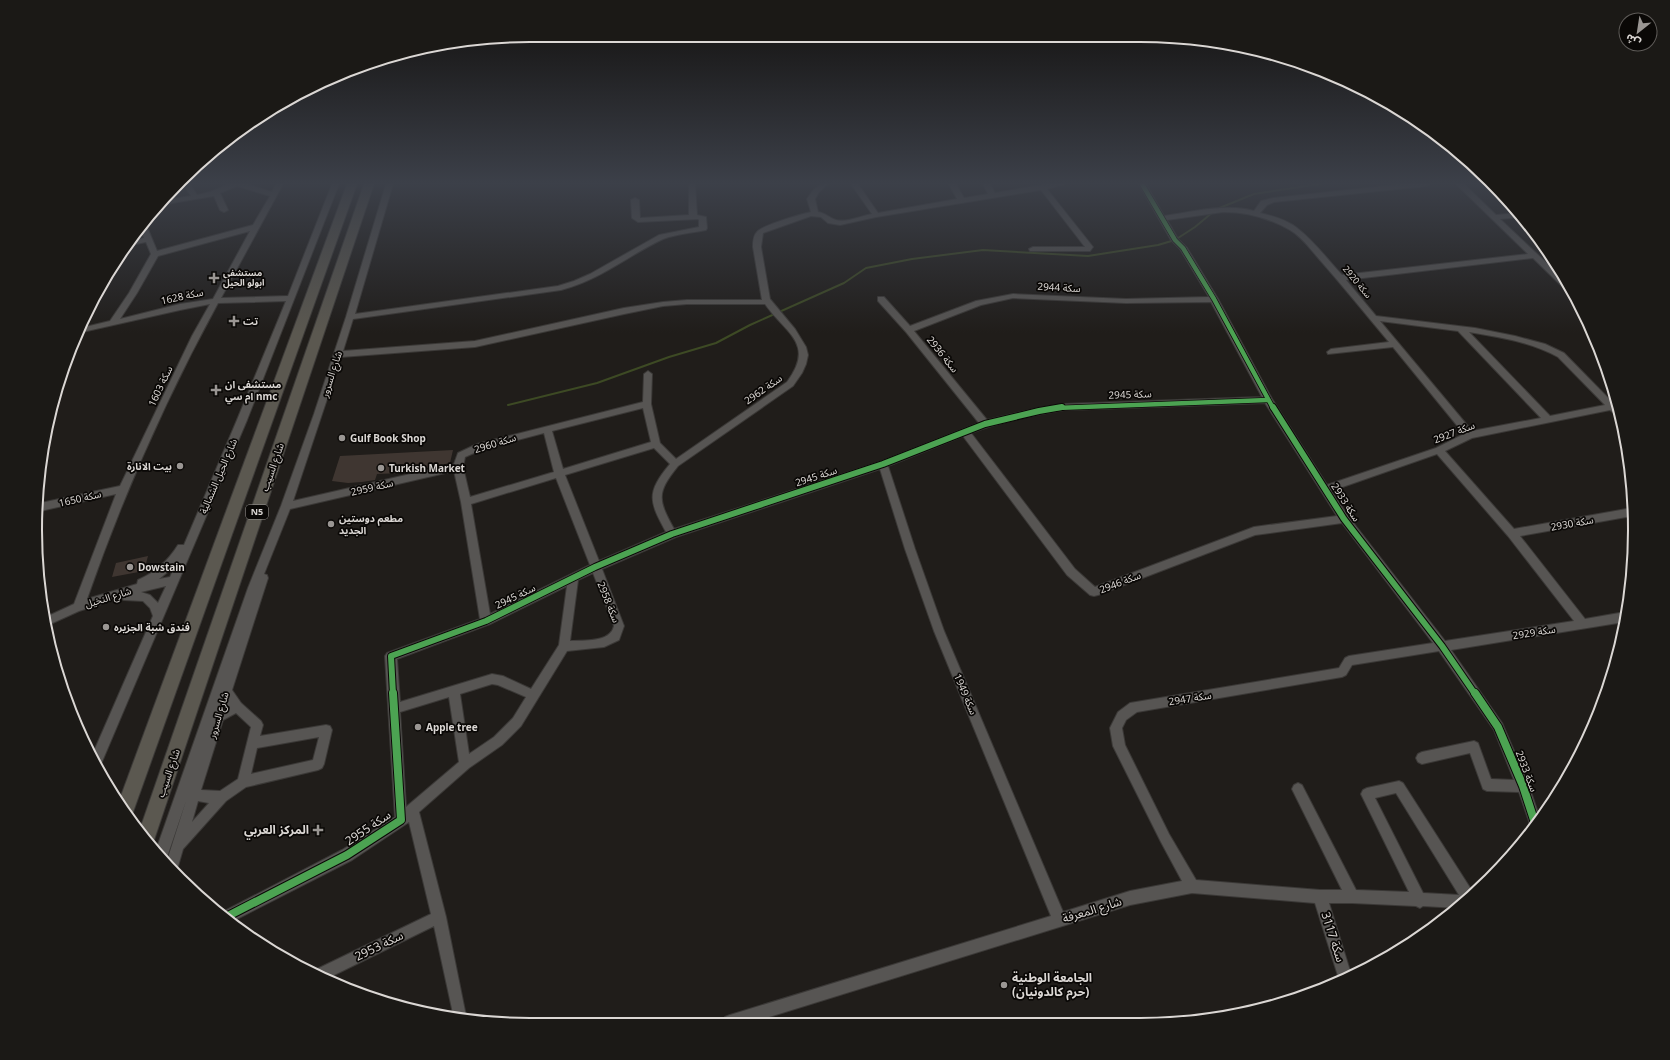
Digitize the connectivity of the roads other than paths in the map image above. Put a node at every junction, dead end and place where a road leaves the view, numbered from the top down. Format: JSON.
{"nodes":[{"id":1,"x":146,"y":233,"type":"edge"},
{"id":2,"x":232,"y":233,"type":"edge"},
{"id":3,"x":252,"y":233,"type":"edge"},
{"id":4,"x":316,"y":233,"type":"edge"},
{"id":5,"x":334,"y":233,"type":"edge"},
{"id":6,"x":352,"y":233,"type":"edge"},
{"id":7,"x":375,"y":233,"type":"edge"},
{"id":8,"x":681,"y":233,"type":"edge"},
{"id":9,"x":760,"y":233,"type":"edge"},
{"id":10,"x":1078,"y":233,"type":"edge"},
{"id":11,"x":1171,"y":233,"type":"edge"},
{"id":12,"x":1299,"y":233,"type":"edge"},
{"id":13,"x":1511,"y":233,"type":"edge"},
{"id":14,"x":148,"y":239,"type":"junction"},
{"id":15,"x":137,"y":242,"type":"edge"},
{"id":16,"x":1033,"y":249,"type":"dead end"},
{"id":17,"x":155,"y":254,"type":"junction"},
{"id":18,"x":1534,"y":256,"type":"junction"},
{"id":19,"x":1340,"y":278,"type":"junction"},
{"id":20,"x":1558,"y":278,"type":"edge"},
{"id":21,"x":290,"y":298,"type":"junction"},
{"id":22,"x":881,"y":299,"type":"dead end"},
{"id":23,"x":1214,"y":299,"type":"junction"},
{"id":24,"x":214,"y":301,"type":"junction"},
{"id":25,"x":766,"y":302,"type":"junction"},
{"id":26,"x":350,"y":317,"type":"junction"},
{"id":27,"x":1374,"y":318,"type":"junction"},
{"id":28,"x":112,"y":324,"type":"junction"},
{"id":29,"x":1461,"y":329,"type":"junction"},
{"id":30,"x":85,"y":330,"type":"edge"},
{"id":31,"x":909,"y":330,"type":"junction"},
{"id":32,"x":1395,"y":344,"type":"junction"},
{"id":33,"x":1330,"y":352,"type":"dead end"},
{"id":34,"x":338,"y":354,"type":"junction"},
{"id":35,"x":648,"y":374,"type":"dead end"},
{"id":36,"x":1268,"y":400,"type":"junction"},
{"id":37,"x":1611,"y":403,"type":"edge"},
{"id":38,"x":647,"y":404,"type":"junction"},
{"id":39,"x":1612,"y":406,"type":"edge"},
{"id":40,"x":1548,"y":420,"type":"junction"},
{"id":41,"x":985,"y":424,"type":"junction"},
{"id":42,"x":547,"y":429,"type":"junction"},
{"id":43,"x":965,"y":432,"type":"junction"},
{"id":44,"x":1470,"y":436,"type":"junction"},
{"id":45,"x":656,"y":444,"type":"junction"},
{"id":46,"x":1439,"y":450,"type":"junction"},
{"id":47,"x":675,"y":464,"type":"junction"},
{"id":48,"x":883,"y":464,"type":"junction"},
{"id":49,"x":458,"y":467,"type":"junction"},
{"id":50,"x":559,"y":473,"type":"junction"},
{"id":51,"x":123,"y":488,"type":"junction"},
{"id":52,"x":1326,"y":489,"type":"junction"},
{"id":53,"x":466,"y":502,"type":"junction"},
{"id":54,"x":43,"y":506,"type":"edge"},
{"id":55,"x":286,"y":506,"type":"junction"},
{"id":56,"x":1627,"y":513,"type":"edge"},
{"id":57,"x":200,"y":517,"type":"junction"},
{"id":58,"x":1344,"y":518,"type":"junction"},
{"id":59,"x":1512,"y":533,"type":"junction"},
{"id":60,"x":672,"y":534,"type":"junction"},
{"id":61,"x":264,"y":562,"type":"junction"},
{"id":62,"x":595,"y":567,"type":"junction"},
{"id":63,"x":573,"y":579,"type":"junction"},
{"id":64,"x":174,"y":580,"type":"junction"},
{"id":65,"x":121,"y":592,"type":"junction"},
{"id":66,"x":100,"y":599,"type":"junction"},
{"id":67,"x":79,"y":606,"type":"junction"},
{"id":68,"x":158,"y":616,"type":"junction"},
{"id":69,"x":1620,"y":618,"type":"edge"},
{"id":70,"x":50,"y":620,"type":"edge"},
{"id":71,"x":486,"y":621,"type":"junction"},
{"id":72,"x":1583,"y":624,"type":"junction"},
{"id":73,"x":564,"y":646,"type":"junction"},
{"id":74,"x":1442,"y":646,"type":"junction"},
{"id":75,"x":391,"y":656,"type":"joint"},
{"id":76,"x":226,"y":691,"type":"junction"},
{"id":77,"x":454,"y":692,"type":"junction"},
{"id":78,"x":534,"y":695,"type":"junction"},
{"id":79,"x":237,"y":706,"type":"junction"},
{"id":80,"x":394,"y":709,"type":"junction"},
{"id":81,"x":218,"y":717,"type":"junction"},
{"id":82,"x":205,"y":726,"type":"junction"},
{"id":83,"x":253,"y":743,"type":"junction"},
{"id":84,"x":98,"y":757,"type":"edge"},
{"id":85,"x":1422,"y":758,"type":"dead end"},
{"id":86,"x":465,"y":764,"type":"junction"},
{"id":87,"x":185,"y":782,"type":"junction"},
{"id":88,"x":243,"y":782,"type":"junction"},
{"id":89,"x":1523,"y":786,"type":"junction"},
{"id":90,"x":1298,"y":789,"type":"dead end"},
{"id":91,"x":194,"y":794,"type":"junction"},
{"id":92,"x":222,"y":796,"type":"junction"},
{"id":93,"x":127,"y":805,"type":"edge"},
{"id":94,"x":412,"y":810,"type":"junction"},
{"id":95,"x":1533,"y":818,"type":"edge"},
{"id":96,"x":401,"y":820,"type":"junction"},
{"id":97,"x":148,"y":833,"type":"edge"},
{"id":98,"x":177,"y":848,"type":"junction"},
{"id":99,"x":162,"y":851,"type":"edge"},
{"id":100,"x":173,"y":862,"type":"edge"},
{"id":101,"x":1192,"y":886,"type":"junction"},
{"id":102,"x":1466,"y":894,"type":"edge"},
{"id":103,"x":1352,"y":896,"type":"junction"},
{"id":104,"x":1320,"y":897,"type":"junction"},
{"id":105,"x":1420,"y":901,"type":"junction"},
{"id":106,"x":1456,"y":902,"type":"edge"},
{"id":107,"x":230,"y":915,"type":"edge"},
{"id":108,"x":439,"y":917,"type":"junction"},
{"id":109,"x":1060,"y":920,"type":"junction"},
{"id":110,"x":325,"y":973,"type":"edge"},
{"id":111,"x":1344,"y":973,"type":"edge"},
{"id":112,"x":460,"y":1013,"type":"edge"},
{"id":113,"x":755,"y":1018,"type":"edge"}],
"edges":[{"from":1,"to":14,"type":"street"},
{"from":2,"to":17,"type":"street"},
{"from":3,"to":24,"type":"street","name":"سكة 1603"},
{"from":4,"to":21,"type":"street","name":"شارع الحيل الشمالية"},
{"from":5,"to":93,"type":"highway","name":"شارع السيب","number":"N5"},
{"from":6,"to":97,"type":"highway","name":"شارع السيب","number":"N5"},
{"from":7,"to":26,"type":"street","name":"شارع السرور"},
{"from":8,"to":26,"type":"street"},
{"from":9,"to":25,"type":"street"},
{"from":10,"to":16,"type":"street"},
{"from":11,"to":23,"type":"street","name":"سكة 2933"},
{"from":12,"to":19,"type":"street","name":"سكة 2920"},
{"from":13,"to":18,"type":"street"},
{"from":14,"to":15,"type":"street"},
{"from":14,"to":17,"type":"street"},
{"from":17,"to":28,"type":"street"},
{"from":18,"to":19,"type":"street"},
{"from":18,"to":20,"type":"street"},
{"from":19,"to":27,"type":"street","name":"سكة 2920"},
{"from":21,"to":24,"type":"street","name":"سكة 1628"},
{"from":21,"to":57,"type":"street","name":"شارع الحيل الشمالية"},
{"from":22,"to":31,"type":"street","name":"سكة 2936"},
{"from":23,"to":31,"type":"street","name":"سكة 2944"},
{"from":23,"to":36,"type":"street","name":"سكة 2933"},
{"from":24,"to":28,"type":"street","name":"سكة 1628"},
{"from":24,"to":51,"type":"street","name":"سكة 1603"},
{"from":25,"to":34,"type":"street"},
{"from":25,"to":47,"type":"street","name":"سكة 2962"},
{"from":26,"to":34,"type":"street","name":"شارع السرور"},
{"from":27,"to":29,"type":"street"},
{"from":27,"to":32,"type":"street","name":"سكة 2920"},
{"from":28,"to":30,"type":"street","name":"سكة 1628"},
{"from":29,"to":37,"type":"street"},
{"from":29,"to":40,"type":"street"},
{"from":31,"to":41,"type":"street","name":"سكة 2936"},
{"from":32,"to":33,"type":"street"},
{"from":32,"to":44,"type":"street","name":"سكة 2920"},
{"from":34,"to":55,"type":"street","name":"شارع السرور"},
{"from":35,"to":38,"type":"street"},
{"from":36,"to":41,"type":"street","name":"سكة 2945"},
{"from":36,"to":52,"type":"street","name":"سكة 2933"},
{"from":38,"to":42,"type":"street","name":"سكة 2960"},
{"from":38,"to":45,"type":"street"},
{"from":39,"to":40,"type":"street","name":"سكة 2927"},
{"from":40,"to":44,"type":"street","name":"سكة 2927"},
{"from":41,"to":43,"type":"street","name":"سكة 2945"},
{"from":42,"to":49,"type":"street","name":"سكة 2960"},
{"from":42,"to":50,"type":"street","name":"سكة 2958"},
{"from":43,"to":48,"type":"street","name":"سكة 2945"},
{"from":43,"to":58,"type":"street","name":"سكة 2946"},
{"from":44,"to":46,"type":"street","name":"سكة 2927"},
{"from":45,"to":47,"type":"street"},
{"from":45,"to":50,"type":"street"},
{"from":46,"to":52,"type":"street","name":"سكة 2927"},
{"from":46,"to":59,"type":"street"},
{"from":47,"to":60,"type":"street","name":"سكة 2962"},
{"from":48,"to":60,"type":"street","name":"سكة 2945"},
{"from":48,"to":109,"type":"street","name":"سكة 1949"},
{"from":49,"to":53,"type":"street"},
{"from":49,"to":55,"type":"street","name":"سكة 2959"},
{"from":50,"to":53,"type":"street"},
{"from":50,"to":62,"type":"street","name":"سكة 2958"},
{"from":51,"to":54,"type":"street","name":"سكة 1650"},
{"from":51,"to":67,"type":"street","name":"سكة 1603"},
{"from":52,"to":58,"type":"street","name":"سكة 2933"},
{"from":53,"to":71,"type":"street"},
{"from":55,"to":61,"type":"street","name":"شارع السرور"},
{"from":56,"to":59,"type":"street","name":"سكة 2930"},
{"from":57,"to":64,"type":"street","name":"شارع الحيل الشمالية"},
{"from":57,"to":65,"type":"street"},
{"from":58,"to":74,"type":"street","name":"سكة 2933"},
{"from":59,"to":72,"type":"street"},
{"from":60,"to":62,"type":"street","name":"سكة 2945"},
{"from":61,"to":76,"type":"street","name":"شارع السرور"},
{"from":61,"to":82,"type":"street","name":"شارع السرور"},
{"from":62,"to":63,"type":"street","name":"سكة 2945"},
{"from":62,"to":73,"type":"street","name":"سكة 2958"},
{"from":63,"to":71,"type":"street","name":"سكة 2945"},
{"from":63,"to":73,"type":"street","name":"سكة 2955"},
{"from":64,"to":65,"type":"street","name":"شارع النخيل"},
{"from":64,"to":68,"type":"street","name":"شارع الحيل الشمالية"},
{"from":65,"to":66,"type":"street","name":"شارع النخيل"},
{"from":66,"to":67,"type":"street","name":"شارع النخيل"},
{"from":66,"to":68,"type":"street"},
{"from":67,"to":70,"type":"street","name":"شارع النخيل"},
{"from":68,"to":84,"type":"street","name":"شارع الحيل الشمالية"},
{"from":69,"to":72,"type":"street","name":"سكة 2929"},
{"from":71,"to":75,"type":"street","name":"سكة 2945"},
{"from":72,"to":74,"type":"street","name":"سكة 2929"},
{"from":73,"to":78,"type":"street","name":"سكة 2955"},
{"from":74,"to":89,"type":"street","name":"سكة 2933"},
{"from":74,"to":101,"type":"street","name":"سكة 2947"},
{"from":75,"to":80,"type":"street","name":"سكة 2955"},
{"from":76,"to":79,"type":"street"},
{"from":76,"to":81,"type":"street","name":"شارع السرور"},
{"from":77,"to":78,"type":"street"},
{"from":77,"to":80,"type":"street"},
{"from":77,"to":86,"type":"street"},
{"from":78,"to":86,"type":"street","name":"سكة 2955"},
{"from":79,"to":81,"type":"street"},
{"from":79,"to":83,"type":"street"},
{"from":80,"to":96,"type":"street","name":"سكة 2955"},
{"from":81,"to":82,"type":"street"},
{"from":81,"to":91,"type":"street","name":"شارع السرور"},
{"from":82,"to":87,"type":"street","name":"شارع السرور"},
{"from":83,"to":88,"type":"street"},
{"from":83,"to":88,"type":"street"},
{"from":85,"to":89,"type":"street"},
{"from":86,"to":94,"type":"street","name":"سكة 2955"},
{"from":87,"to":91,"type":"street"},
{"from":87,"to":99,"type":"street","name":"شارع السرور"},
{"from":88,"to":92,"type":"street"},
{"from":89,"to":95,"type":"street","name":"سكة 2933"},
{"from":90,"to":103,"type":"street"},
{"from":91,"to":92,"type":"street"},
{"from":91,"to":98,"type":"street","name":"شارع السرور"},
{"from":92,"to":98,"type":"street"},
{"from":94,"to":96,"type":"street","name":"سكة 2955"},
{"from":94,"to":108,"type":"street"},
{"from":96,"to":107,"type":"street","name":"سكة 2955"},
{"from":98,"to":100,"type":"street","name":"شارع السرور"},
{"from":101,"to":104,"type":"street","name":"شارع المعرفة"},
{"from":101,"to":109,"type":"street","name":"شارع المعرفة"},
{"from":102,"to":105,"type":"street"},
{"from":103,"to":104,"type":"street","name":"شارع المعرفة"},
{"from":103,"to":105,"type":"street","name":"شارع المعرفة"},
{"from":104,"to":111,"type":"street","name":"سكة 3117"},
{"from":105,"to":106,"type":"street","name":"شارع المعرفة"},
{"from":108,"to":110,"type":"street","name":"سكة 2953"},
{"from":108,"to":112,"type":"street"},
{"from":109,"to":113,"type":"street","name":"شارع المعرفة"}]}
